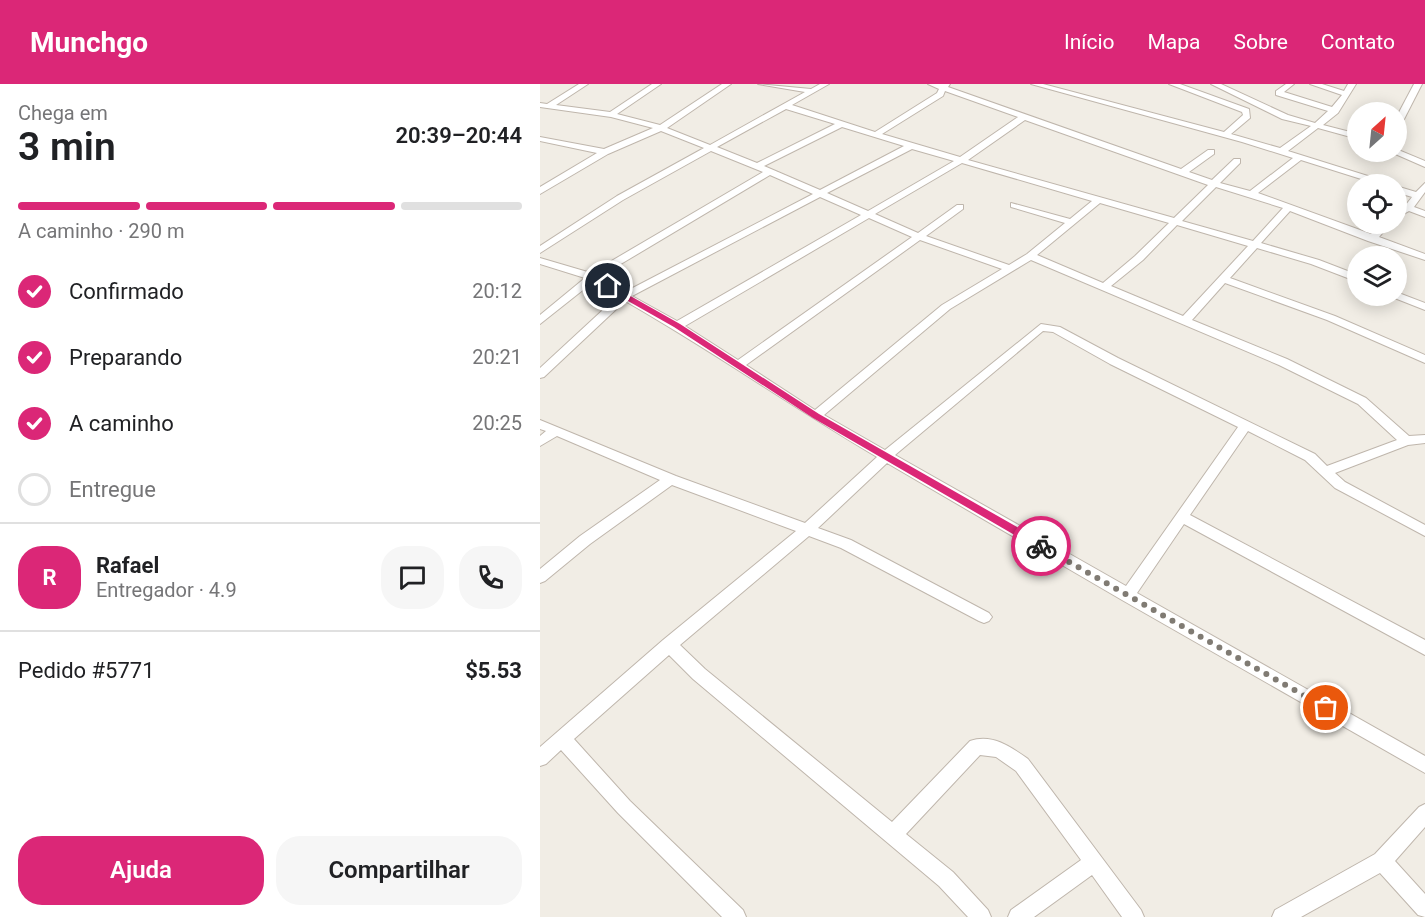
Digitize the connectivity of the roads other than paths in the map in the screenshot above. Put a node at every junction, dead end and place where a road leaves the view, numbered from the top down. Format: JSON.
{"nodes":[{"id":1,"x":584,"y":84,"type":"edge"},
{"id":2,"x":657,"y":84,"type":"edge"},
{"id":3,"x":727,"y":84,"type":"edge"},
{"id":4,"x":762,"y":84,"type":"edge"},
{"id":5,"x":825,"y":84,"type":"edge"},
{"id":6,"x":932,"y":84,"type":"edge"},
{"id":7,"x":1035,"y":84,"type":"edge"},
{"id":8,"x":1173,"y":84,"type":"edge"},
{"id":9,"x":1215,"y":84,"type":"edge"},
{"id":10,"x":1290,"y":84,"type":"edge"},
{"id":11,"x":1314,"y":84,"type":"edge"},
{"id":12,"x":1352,"y":84,"type":"edge"},
{"id":13,"x":1418,"y":84,"type":"edge"},
{"id":14,"x":945,"y":85,"type":"edge"},
{"id":15,"x":813,"y":91,"type":"junction"},
{"id":16,"x":1347,"y":94,"type":"junction"},
{"id":17,"x":544,"y":105,"type":"edge"},
{"id":18,"x":786,"y":106,"type":"junction"},
{"id":19,"x":1407,"y":106,"type":"edge"},
{"id":20,"x":540,"y":111,"type":"edge"},
{"id":21,"x":1335,"y":111,"type":"junction"},
{"id":22,"x":611,"y":115,"type":"junction"},
{"id":23,"x":1024,"y":117,"type":"junction"},
{"id":24,"x":841,"y":124,"type":"junction"},
{"id":25,"x":1318,"y":127,"type":"junction"},
{"id":26,"x":661,"y":128,"type":"junction"},
{"id":27,"x":1347,"y":134,"type":"edge"},
{"id":28,"x":875,"y":135,"type":"junction"},
{"id":29,"x":1225,"y":135,"type":"junction"},
{"id":30,"x":541,"y":140,"type":"edge"},
{"id":31,"x":709,"y":146,"type":"junction"},
{"id":32,"x":911,"y":146,"type":"junction"},
{"id":33,"x":1282,"y":151,"type":"junction"},
{"id":34,"x":605,"y":152,"type":"junction"},
{"id":35,"x":1211,"y":152,"type":"dead end"},
{"id":36,"x":1407,"y":156,"type":"edge"},
{"id":37,"x":1300,"y":157,"type":"junction"},
{"id":38,"x":962,"y":160,"type":"junction"},
{"id":39,"x":1237,"y":161,"type":"dead end"},
{"id":40,"x":1425,"y":164,"type":"edge"},
{"id":41,"x":757,"y":166,"type":"junction"},
{"id":42,"x":770,"y":171,"type":"junction"},
{"id":43,"x":1182,"y":173,"type":"junction"},
{"id":44,"x":1353,"y":174,"type":"edge"},
{"id":45,"x":1214,"y":184,"type":"junction"},
{"id":46,"x":1425,"y":186,"type":"edge"},
{"id":47,"x":540,"y":191,"type":"edge"},
{"id":48,"x":1407,"y":192,"type":"edge"},
{"id":49,"x":819,"y":193,"type":"junction"},
{"id":50,"x":1252,"y":194,"type":"junction"},
{"id":51,"x":1416,"y":195,"type":"junction"},
{"id":52,"x":1100,"y":200,"type":"junction"},
{"id":53,"x":1014,"y":205,"type":"dead end"},
{"id":54,"x":960,"y":207,"type":"dead end"},
{"id":55,"x":1288,"y":208,"type":"junction"},
{"id":56,"x":1408,"y":208,"type":"joint"},
{"id":57,"x":1425,"y":214,"type":"edge"},
{"id":58,"x":869,"y":215,"type":"junction"},
{"id":59,"x":1072,"y":222,"type":"junction"},
{"id":60,"x":1177,"y":222,"type":"junction"},
{"id":61,"x":1376,"y":234,"type":"edge"},
{"id":62,"x":916,"y":236,"type":"junction"},
{"id":63,"x":1371,"y":239,"type":"junction"},
{"id":64,"x":1257,"y":246,"type":"junction"},
{"id":65,"x":540,"y":250,"type":"edge"},
{"id":66,"x":1030,"y":256,"type":"junction"},
{"id":67,"x":1425,"y":258,"type":"edge"},
{"id":68,"x":540,"y":261,"type":"edge"},
{"id":69,"x":1009,"y":268,"type":"junction"},
{"id":70,"x":1347,"y":275,"type":"edge"},
{"id":71,"x":592,"y":277,"type":"junction"},
{"id":72,"x":1223,"y":279,"type":"junction"},
{"id":73,"x":1104,"y":287,"type":"junction"},
{"id":74,"x":624,"y":296,"type":"junction"},
{"id":75,"x":1407,"y":300,"type":"edge"},
{"id":76,"x":1425,"y":307,"type":"edge"},
{"id":77,"x":540,"y":321,"type":"edge"},
{"id":78,"x":1185,"y":321,"type":"junction"},
{"id":79,"x":677,"y":326,"type":"junction"},
{"id":80,"x":1425,"y":359,"type":"edge"},
{"id":81,"x":739,"y":364,"type":"junction"},
{"id":82,"x":540,"y":374,"type":"edge"},
{"id":83,"x":816,"y":416,"type":"junction"},
{"id":84,"x":540,"y":424,"type":"edge"},
{"id":85,"x":1245,"y":426,"type":"junction"},
{"id":86,"x":555,"y":431,"type":"junction"},
{"id":87,"x":1425,"y":439,"type":"edge"},
{"id":88,"x":1406,"y":441,"type":"junction"},
{"id":89,"x":540,"y":442,"type":"edge"},
{"id":90,"x":886,"y":456,"type":"junction"},
{"id":91,"x":1326,"y":471,"type":"junction"},
{"id":92,"x":671,"y":479,"type":"junction"},
{"id":93,"x":1182,"y":517,"type":"junction"},
{"id":94,"x":808,"y":529,"type":"junction"},
{"id":95,"x":1425,"y":531,"type":"edge"},
{"id":96,"x":540,"y":577,"type":"edge"},
{"id":97,"x":1127,"y":596,"type":"junction"},
{"id":98,"x":984,"y":616,"type":"dead end"},
{"id":99,"x":669,"y":645,"type":"junction"},
{"id":100,"x":1425,"y":648,"type":"edge"},
{"id":101,"x":562,"y":739,"type":"junction"},
{"id":102,"x":540,"y":758,"type":"edge"},
{"id":103,"x":1425,"y":765,"type":"edge"},
{"id":104,"x":1425,"y":813,"type":"edge"},
{"id":105,"x":893,"y":834,"type":"junction"},
{"id":106,"x":1382,"y":861,"type":"junction"},
{"id":107,"x":1094,"y":862,"type":"junction"},
{"id":108,"x":1425,"y":908,"type":"edge"},
{"id":109,"x":736,"y":917,"type":"edge"},
{"id":110,"x":981,"y":917,"type":"edge"},
{"id":111,"x":1018,"y":917,"type":"edge"},
{"id":112,"x":1134,"y":917,"type":"edge"},
{"id":113,"x":1282,"y":917,"type":"edge"}],
"edges":[{"from":1,"to":17,"type":"street"},
{"from":2,"to":22,"type":"street"},
{"from":3,"to":26,"type":"street"},
{"from":4,"to":15,"type":"street"},
{"from":5,"to":15,"type":"street"},
{"from":6,"to":14,"type":"street"},
{"from":7,"to":29,"type":"street"},
{"from":8,"to":29,"type":"street"},
{"from":9,"to":25,"type":"street"},
{"from":10,"to":21,"type":"street"},
{"from":11,"to":16,"type":"street"},
{"from":12,"to":16,"type":"street"},
{"from":13,"to":19,"type":"street"},
{"from":14,"to":23,"type":"street"},
{"from":14,"to":28,"type":"street"},
{"from":15,"to":18,"type":"street"},
{"from":16,"to":21,"type":"street"},
{"from":17,"to":20,"type":"street"},
{"from":17,"to":22,"type":"street"},
{"from":18,"to":24,"type":"street"},
{"from":18,"to":31,"type":"street"},
{"from":21,"to":25,"type":"street"},
{"from":22,"to":26,"type":"street"},
{"from":23,"to":38,"type":"street"},
{"from":23,"to":43,"type":"street"},
{"from":24,"to":28,"type":"street"},
{"from":24,"to":41,"type":"street"},
{"from":25,"to":27,"type":"street"},
{"from":25,"to":33,"type":"street"},
{"from":26,"to":31,"type":"street"},
{"from":26,"to":34,"type":"street"},
{"from":28,"to":32,"type":"street"},
{"from":29,"to":33,"type":"street"},
{"from":30,"to":34,"type":"street"},
{"from":31,"to":41,"type":"street"},
{"from":31,"to":65,"type":"street"},
{"from":32,"to":38,"type":"street"},
{"from":32,"to":49,"type":"street"},
{"from":33,"to":37,"type":"street"},
{"from":34,"to":47,"type":"street"},
{"from":35,"to":43,"type":"street"},
{"from":36,"to":40,"type":"street"},
{"from":37,"to":44,"type":"street"},
{"from":37,"to":50,"type":"street"},
{"from":38,"to":52,"type":"street"},
{"from":38,"to":58,"type":"street"},
{"from":39,"to":45,"type":"street"},
{"from":41,"to":42,"type":"street"},
{"from":42,"to":49,"type":"street"},
{"from":42,"to":71,"type":"street"},
{"from":43,"to":45,"type":"street"},
{"from":45,"to":50,"type":"street"},
{"from":45,"to":60,"type":"street"},
{"from":46,"to":51,"type":"street"},
{"from":48,"to":51,"type":"street"},
{"from":49,"to":58,"type":"street"},
{"from":49,"to":74,"type":"street"},
{"from":50,"to":55,"type":"street"},
{"from":51,"to":56,"type":"street"},
{"from":52,"to":59,"type":"street"},
{"from":52,"to":60,"type":"street"},
{"from":53,"to":59,"type":"street"},
{"from":54,"to":62,"type":"street"},
{"from":55,"to":63,"type":"street"},
{"from":55,"to":64,"type":"street"},
{"from":56,"to":57,"type":"street"},
{"from":58,"to":62,"type":"street"},
{"from":58,"to":79,"type":"street"},
{"from":59,"to":66,"type":"street"},
{"from":60,"to":64,"type":"street"},
{"from":60,"to":73,"type":"street"},
{"from":61,"to":63,"type":"street"},
{"from":62,"to":69,"type":"street"},
{"from":62,"to":81,"type":"street"},
{"from":63,"to":67,"type":"street"},
{"from":64,"to":70,"type":"street"},
{"from":64,"to":72,"type":"street"},
{"from":66,"to":69,"type":"street"},
{"from":66,"to":73,"type":"street"},
{"from":68,"to":71,"type":"street"},
{"from":69,"to":83,"type":"street"},
{"from":71,"to":74,"type":"street"},
{"from":71,"to":77,"type":"street"},
{"from":72,"to":78,"type":"street"},
{"from":72,"to":80,"type":"street"},
{"from":73,"to":78,"type":"street"},
{"from":74,"to":79,"type":"street"},
{"from":74,"to":82,"type":"street"},
{"from":75,"to":76,"type":"street"},
{"from":78,"to":88,"type":"street"},
{"from":79,"to":81,"type":"street"},
{"from":81,"to":83,"type":"street"},
{"from":83,"to":90,"type":"street"},
{"from":84,"to":86,"type":"street"},
{"from":85,"to":90,"type":"street"},
{"from":85,"to":91,"type":"street"},
{"from":85,"to":93,"type":"street"},
{"from":86,"to":89,"type":"street"},
{"from":86,"to":92,"type":"street"},
{"from":87,"to":88,"type":"street"},
{"from":88,"to":91,"type":"street"},
{"from":90,"to":94,"type":"street"},
{"from":90,"to":97,"type":"street"},
{"from":91,"to":95,"type":"street"},
{"from":92,"to":94,"type":"street"},
{"from":92,"to":96,"type":"street"},
{"from":93,"to":97,"type":"street"},
{"from":93,"to":100,"type":"street"},
{"from":94,"to":98,"type":"street"},
{"from":94,"to":99,"type":"street"},
{"from":97,"to":103,"type":"street"},
{"from":99,"to":101,"type":"street"},
{"from":99,"to":105,"type":"street"},
{"from":101,"to":102,"type":"street"},
{"from":101,"to":109,"type":"street"},
{"from":104,"to":106,"type":"street"},
{"from":105,"to":107,"type":"street"},
{"from":105,"to":110,"type":"street"},
{"from":106,"to":108,"type":"street"},
{"from":106,"to":113,"type":"street"},
{"from":107,"to":111,"type":"street"},
{"from":107,"to":112,"type":"street"}]}
